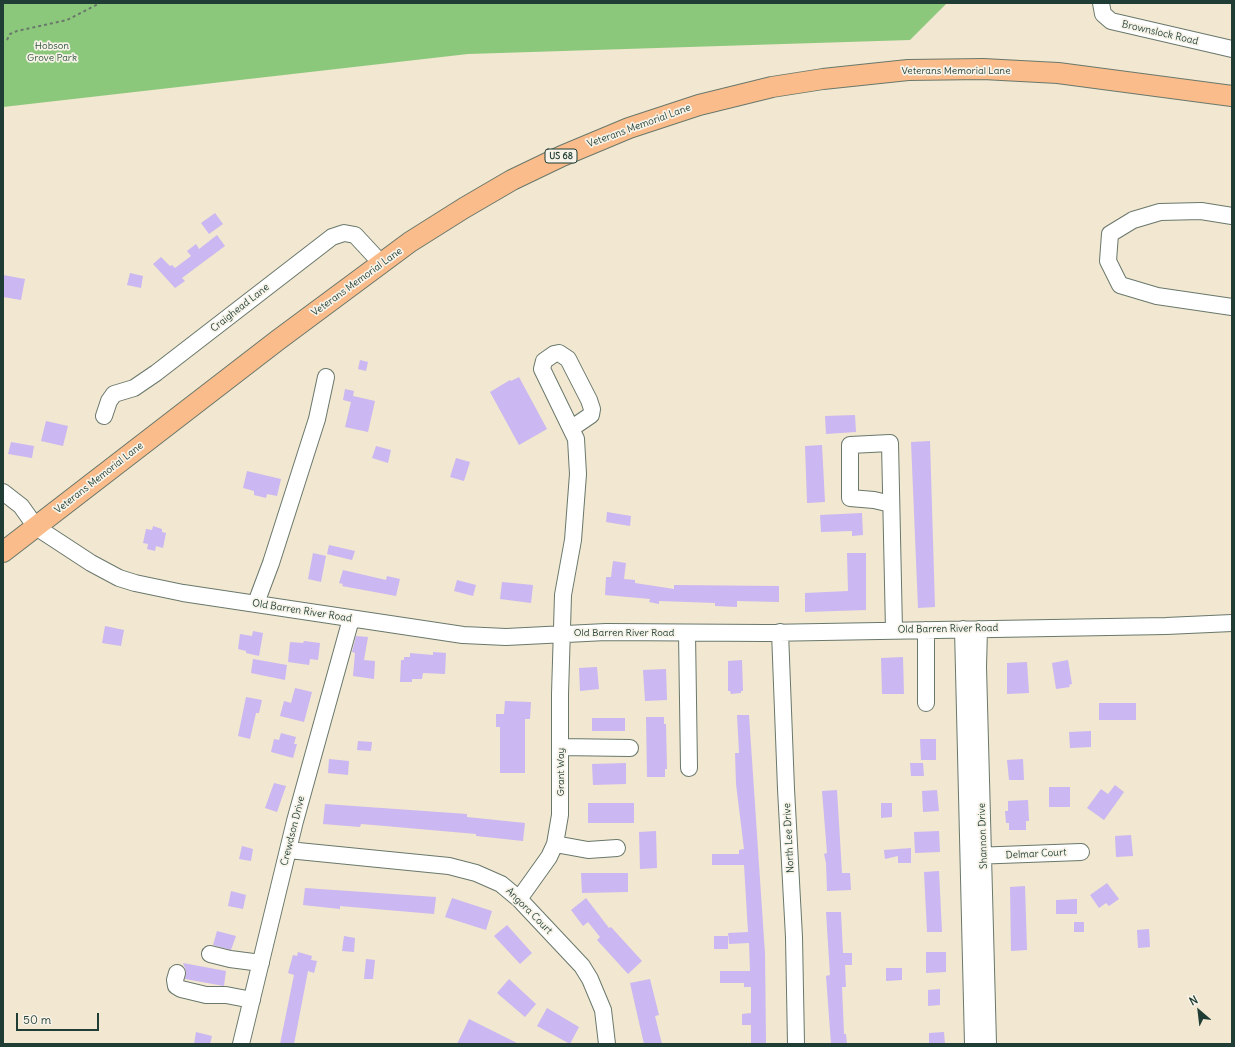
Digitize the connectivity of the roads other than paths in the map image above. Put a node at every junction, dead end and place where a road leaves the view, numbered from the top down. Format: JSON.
{"nodes":[{"id":1,"x":1101,"y":3,"type":"edge"},
{"id":2,"x":1232,"y":49,"type":"edge"},
{"id":3,"x":1232,"y":96,"type":"edge"},
{"id":4,"x":1232,"y":216,"type":"edge"},
{"id":5,"x":381,"y":263,"type":"junction"},
{"id":6,"x":1232,"y":307,"type":"edge"},
{"id":7,"x":326,"y":377,"type":"dead end"},
{"id":8,"x":104,"y":416,"type":"dead end"},
{"id":9,"x":572,"y":428,"type":"dead end"},
{"id":10,"x":3,"y":492,"type":"edge"},
{"id":11,"x":891,"y":504,"type":"dead end"},
{"id":12,"x":36,"y":527,"type":"junction"},
{"id":13,"x":3,"y":552,"type":"edge"},
{"id":14,"x":256,"y":603,"type":"junction"},
{"id":15,"x":351,"y":619,"type":"junction"},
{"id":16,"x":1232,"y":623,"type":"edge"},
{"id":17,"x":963,"y":629,"type":"junction"},
{"id":18,"x":979,"y":629,"type":"junction"},
{"id":19,"x":894,"y":630,"type":"junction"},
{"id":20,"x":926,"y":630,"type":"junction"},
{"id":21,"x":780,"y":632,"type":"junction"},
{"id":22,"x":687,"y":633,"type":"junction"},
{"id":23,"x":562,"y":634,"type":"junction"},
{"id":24,"x":926,"y":703,"type":"dead end"},
{"id":25,"x":973,"y":743,"type":"junction"},
{"id":26,"x":560,"y":747,"type":"junction"},
{"id":27,"x":630,"y":748,"type":"dead end"},
{"id":28,"x":689,"y":768,"type":"dead end"},
{"id":29,"x":555,"y":844,"type":"junction"},
{"id":30,"x":617,"y":848,"type":"dead end"},
{"id":31,"x":288,"y":850,"type":"junction"},
{"id":32,"x":1081,"y":852,"type":"dead end"},
{"id":33,"x":976,"y":856,"type":"junction"},
{"id":34,"x":518,"y":899,"type":"junction"},
{"id":35,"x":210,"y":954,"type":"dead end"},
{"id":36,"x":261,"y":963,"type":"junction"},
{"id":37,"x":177,"y":973,"type":"dead end"},
{"id":38,"x":252,"y":1000,"type":"junction"},
{"id":39,"x":979,"y":1013,"type":"junction"},
{"id":40,"x":241,"y":1044,"type":"edge"},
{"id":41,"x":607,"y":1044,"type":"edge"},
{"id":42,"x":796,"y":1044,"type":"edge"},
{"id":43,"x":973,"y":1044,"type":"edge"},
{"id":44,"x":988,"y":1044,"type":"edge"}],
"edges":[{"from":1,"to":2,"type":"street","name":"Brownslock Road"},
{"from":3,"to":5,"type":"main road","name":"Veterans Memorial Lane","number":"US 68"},
{"from":4,"to":6,"type":"street"},
{"from":5,"to":8,"type":"street","name":"Craighead Lane"},
{"from":5,"to":12,"type":"main road","name":"Veterans Memorial Lane","number":"US 68"},
{"from":7,"to":14,"type":"street"},
{"from":9,"to":23,"type":"street","name":"Grant Way"},
{"from":10,"to":12,"type":"street"},
{"from":11,"to":19,"type":"street"},
{"from":12,"to":13,"type":"main road","name":"Veterans Memorial Lane","number":"US 68"},
{"from":12,"to":14,"type":"street","name":"Old Barren River Road"},
{"from":14,"to":15,"type":"street","name":"Old Barren River Road"},
{"from":15,"to":23,"type":"street","name":"Old Barren River Road"},
{"from":15,"to":31,"type":"street","name":"Crewdson Drive"},
{"from":16,"to":18,"type":"street","name":"Old Barren River Road"},
{"from":17,"to":18,"type":"street","name":"Old Barren River Road"},
{"from":17,"to":20,"type":"street","name":"Old Barren River Road"},
{"from":17,"to":25,"type":"street","name":"Shannon Drive"},
{"from":18,"to":25,"type":"street","name":"Shannon Drive"},
{"from":19,"to":20,"type":"street","name":"Old Barren River Road"},
{"from":19,"to":21,"type":"street","name":"Old Barren River Road"},
{"from":20,"to":24,"type":"street"},
{"from":21,"to":22,"type":"street","name":"Old Barren River Road"},
{"from":21,"to":42,"type":"street","name":"North Lee Drive"},
{"from":22,"to":23,"type":"street","name":"Old Barren River Road"},
{"from":22,"to":28,"type":"street"},
{"from":23,"to":26,"type":"street","name":"Grant Way"},
{"from":25,"to":33,"type":"street","name":"Shannon Drive"},
{"from":26,"to":27,"type":"street"},
{"from":26,"to":29,"type":"street","name":"Grant Way"},
{"from":29,"to":30,"type":"street"},
{"from":29,"to":34,"type":"street","name":"Grant Way"},
{"from":31,"to":34,"type":"street","name":"Angora Court"},
{"from":31,"to":36,"type":"street","name":"Crewdson Drive"},
{"from":32,"to":33,"type":"street","name":"Delmar Court"},
{"from":33,"to":39,"type":"street","name":"Shannon Drive"},
{"from":34,"to":41,"type":"street","name":"Angora Court"},
{"from":35,"to":36,"type":"street"},
{"from":36,"to":38,"type":"street","name":"Crewdson Drive"},
{"from":37,"to":38,"type":"street"},
{"from":38,"to":40,"type":"street","name":"Crewdson Drive"},
{"from":39,"to":43,"type":"street","name":"Shannon Drive"},
{"from":39,"to":44,"type":"street","name":"Shannon Drive"}]}
